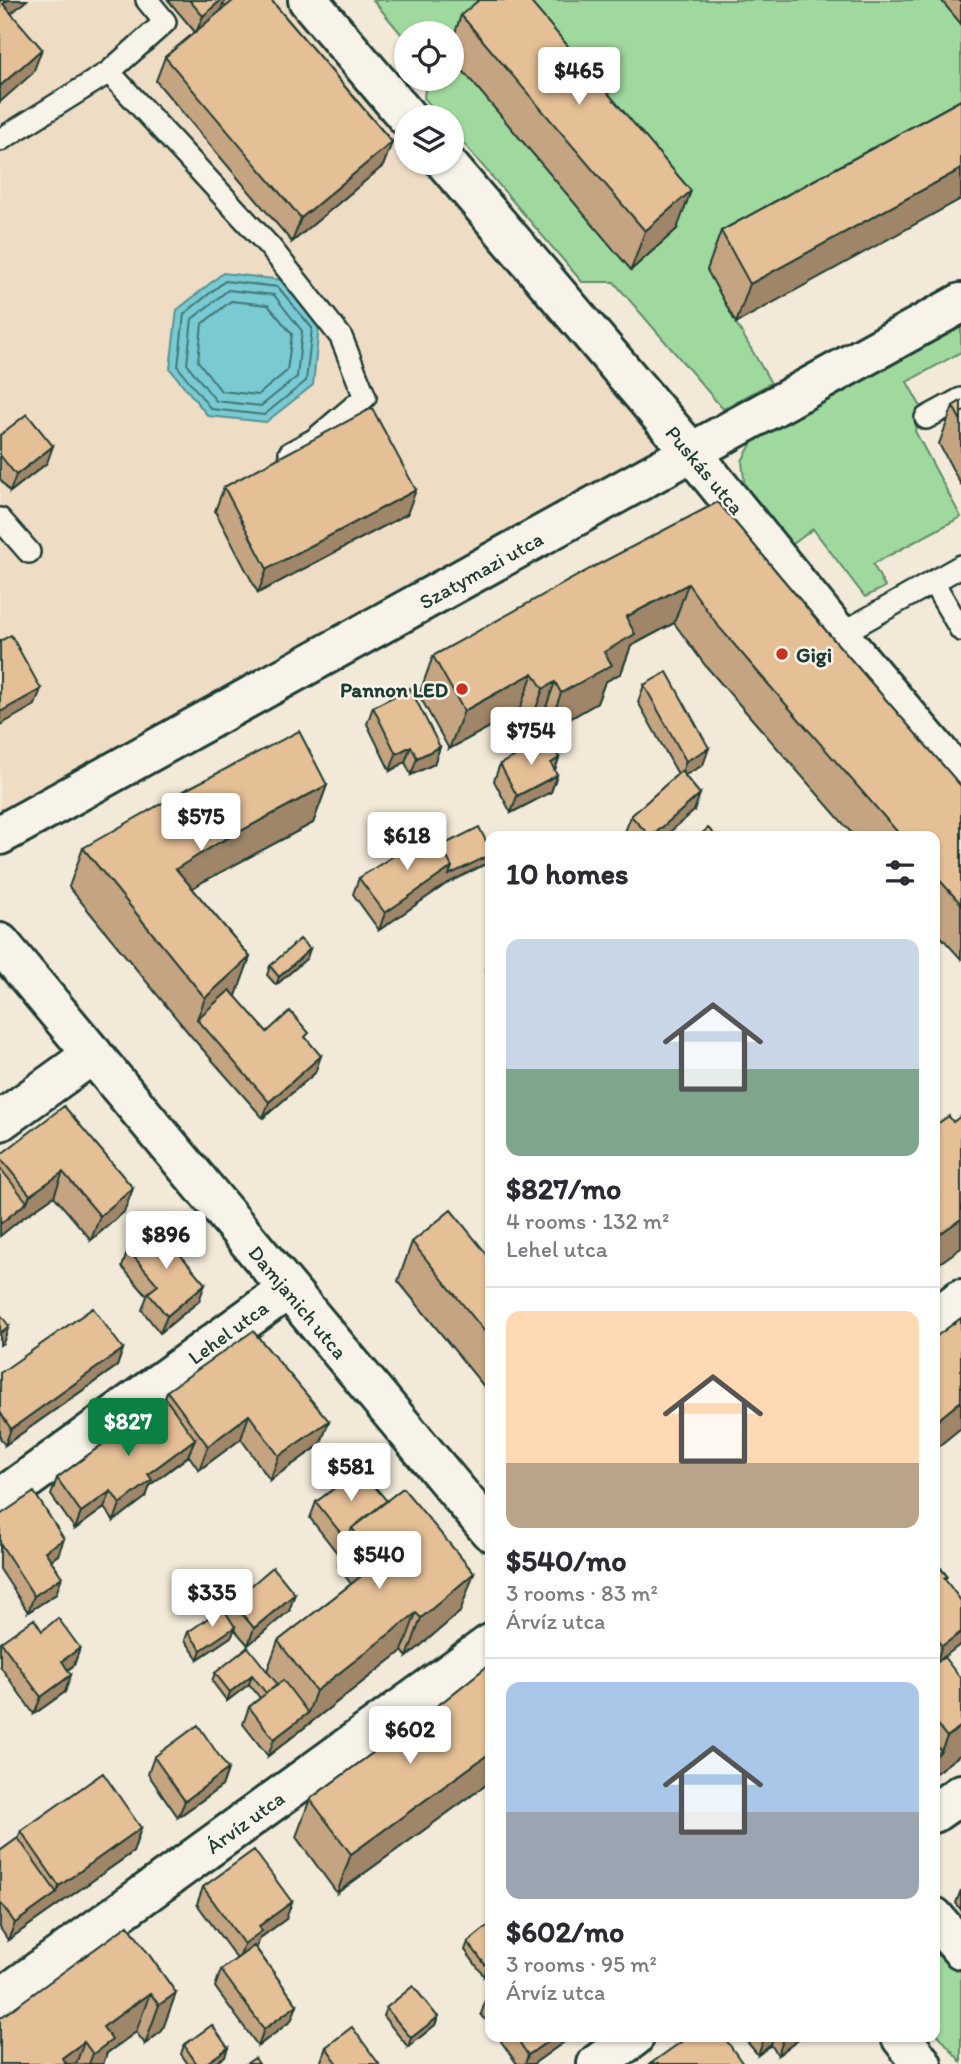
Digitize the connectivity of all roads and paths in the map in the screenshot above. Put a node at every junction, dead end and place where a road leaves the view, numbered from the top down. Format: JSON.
{"nodes":[{"id":1,"x":147,"y":0,"type":"edge"},
{"id":2,"x":308,"y":0,"type":"edge"},
{"id":3,"x":109,"y":72,"type":"junction"},
{"id":4,"x":397,"y":105,"type":"edge"},
{"id":5,"x":0,"y":140,"type":"edge"},
{"id":6,"x":456,"y":175,"type":"edge"},
{"id":7,"x":961,"y":303,"type":"edge"},
{"id":8,"x":961,"y":398,"type":"edge"},
{"id":9,"x":926,"y":418,"type":"dead end"},
{"id":10,"x":692,"y":453,"type":"junction"},
{"id":11,"x":269,"y":464,"type":"edge"},
{"id":12,"x":0,"y":519,"type":"edge"},
{"id":13,"x":29,"y":552,"type":"dead end"},
{"id":14,"x":961,"y":566,"type":"edge"},
{"id":15,"x":933,"y":582,"type":"junction"},
{"id":16,"x":961,"y":630,"type":"edge"},
{"id":17,"x":839,"y":635,"type":"junction"},
{"id":18,"x":961,"y":779,"type":"edge"},
{"id":19,"x":0,"y":835,"type":"edge"},
{"id":20,"x":0,"y":943,"type":"edge"},
{"id":21,"x":93,"y":1054,"type":"junction"},
{"id":22,"x":0,"y":1121,"type":"edge"},
{"id":23,"x":287,"y":1290,"type":"junction"},
{"id":24,"x":961,"y":1299,"type":"edge"},
{"id":25,"x":940,"y":1314,"type":"edge"},
{"id":26,"x":0,"y":1499,"type":"edge"},
{"id":27,"x":485,"y":1525,"type":"edge"},
{"id":28,"x":485,"y":1648,"type":"edge"},
{"id":29,"x":961,"y":1794,"type":"edge"},
{"id":30,"x":940,"y":1809,"type":"edge"},
{"id":31,"x":940,"y":1924,"type":"edge"},
{"id":32,"x":961,"y":1949,"type":"edge"},
{"id":33,"x":0,"y":1999,"type":"edge"},
{"id":34,"x":627,"y":2042,"type":"edge"},
{"id":35,"x":905,"y":2042,"type":"edge"},
{"id":36,"x":597,"y":2064,"type":"edge"},
{"id":37,"x":922,"y":2064,"type":"edge"}],
"edges":[{"from":1,"to":3,"type":"lane"},
{"from":2,"to":4,"type":"street"},
{"from":3,"to":5,"type":"lane"},
{"from":3,"to":11,"type":"lane"},
{"from":6,"to":10,"type":"street","name":"Puskás utca"},
{"from":7,"to":10,"type":"street","name":"Szatymazi utca"},
{"from":8,"to":9,"type":"lane"},
{"from":10,"to":17,"type":"street","name":"Puskás utca"},
{"from":10,"to":19,"type":"street","name":"Szatymazi utca"},
{"from":12,"to":13,"type":"lane"},
{"from":14,"to":15,"type":"lane"},
{"from":15,"to":16,"type":"lane"},
{"from":15,"to":17,"type":"lane"},
{"from":17,"to":18,"type":"street","name":"Puskás utca"},
{"from":20,"to":21,"type":"street","name":"Damjanich utca"},
{"from":21,"to":22,"type":"street"},
{"from":21,"to":23,"type":"street","name":"Damjanich utca"},
{"from":23,"to":26,"type":"street","name":"Lehel utca"},
{"from":23,"to":27,"type":"street","name":"Damjanich utca"},
{"from":24,"to":25,"type":"street"},
{"from":28,"to":33,"type":"street","name":"Árvíz utca"},
{"from":29,"to":30,"type":"street"},
{"from":31,"to":32,"type":"street"},
{"from":34,"to":36,"type":"street"},
{"from":35,"to":37,"type":"street"}]}
